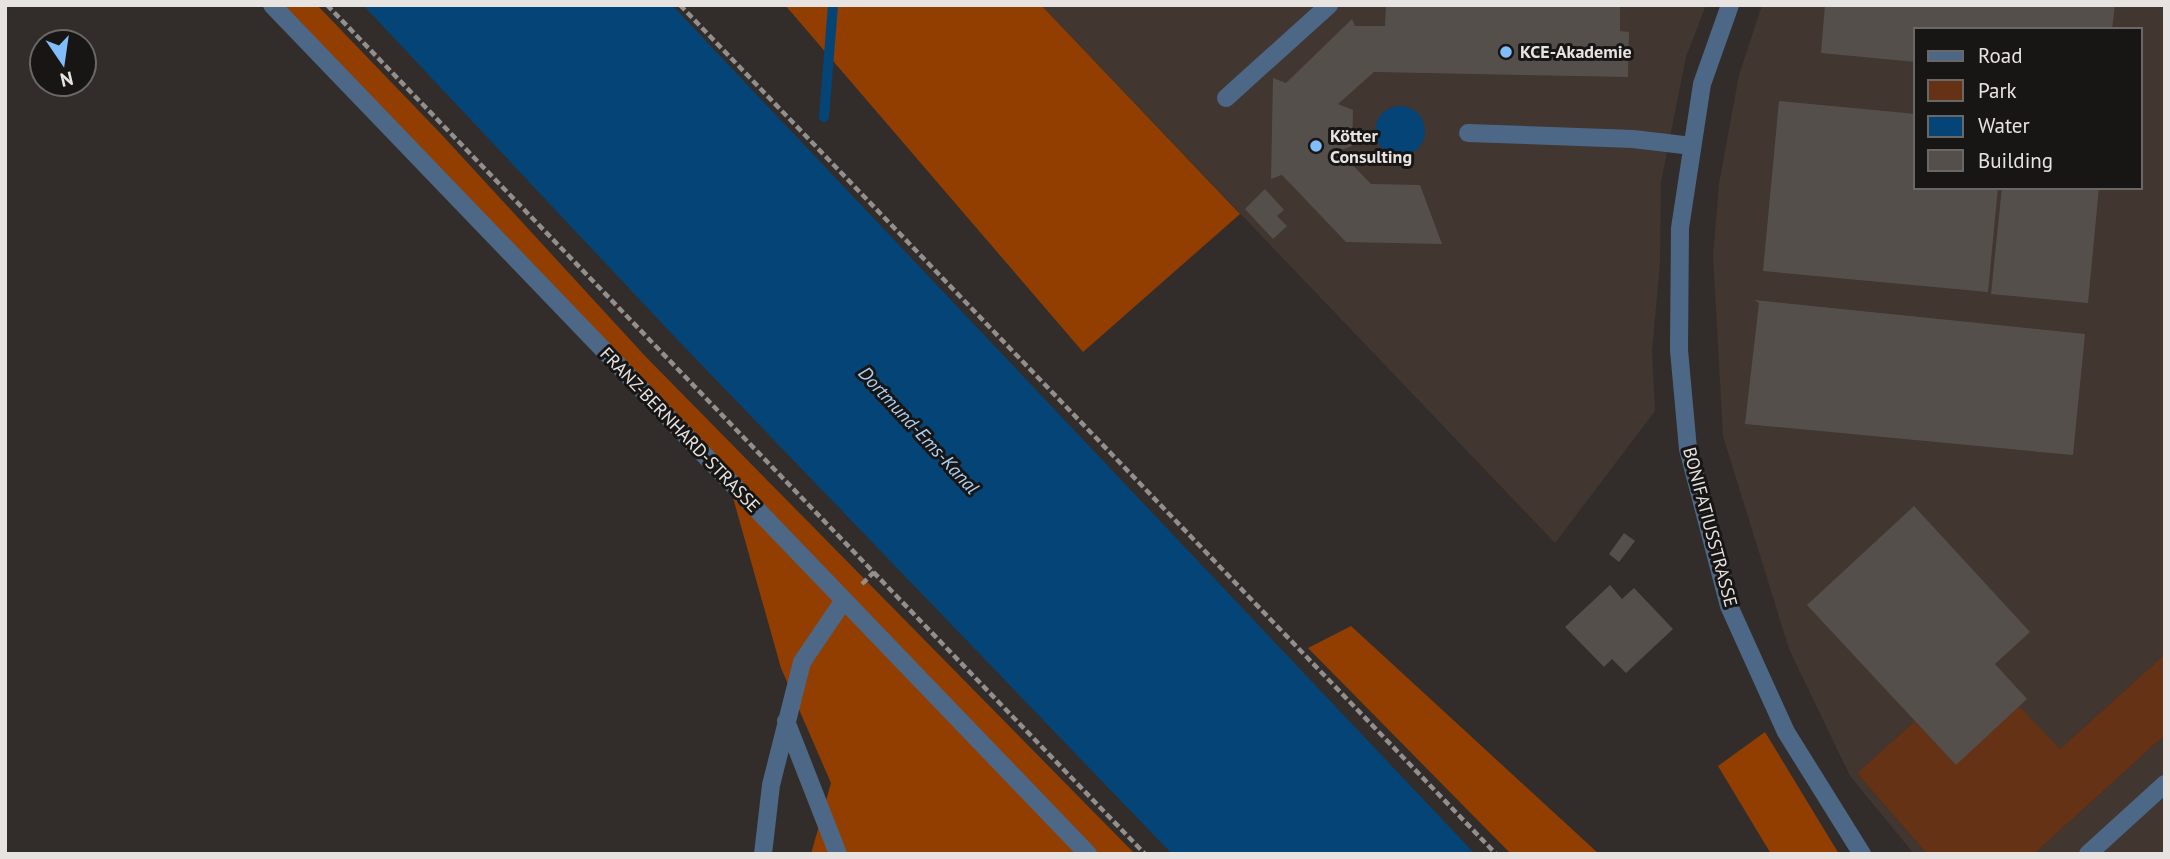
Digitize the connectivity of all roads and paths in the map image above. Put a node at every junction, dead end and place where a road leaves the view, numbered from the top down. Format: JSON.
{"nodes":[{"id":1,"x":272,"y":5,"type":"edge"},
{"id":2,"x":327,"y":5,"type":"edge"},
{"id":3,"x":680,"y":5,"type":"edge"},
{"id":4,"x":1329,"y":5,"type":"edge"},
{"id":5,"x":1730,"y":5,"type":"edge"},
{"id":6,"x":1226,"y":98,"type":"dead end"},
{"id":7,"x":1468,"y":133,"type":"dead end"},
{"id":8,"x":1692,"y":146,"type":"junction"},
{"id":9,"x":844,"y":600,"type":"junction"},
{"id":10,"x":786,"y":722,"type":"junction"},
{"id":11,"x":2165,"y":783,"type":"edge"},
{"id":12,"x":763,"y":854,"type":"edge"},
{"id":13,"x":838,"y":854,"type":"edge"},
{"id":14,"x":1088,"y":854,"type":"edge"},
{"id":15,"x":1145,"y":854,"type":"edge"},
{"id":16,"x":1496,"y":854,"type":"edge"},
{"id":17,"x":1862,"y":854,"type":"edge"},
{"id":18,"x":2088,"y":854,"type":"edge"}],
"edges":[{"from":1,"to":9,"type":"street","name":"FRANZ-BERNHARD-STRASSE"},
{"from":2,"to":15,"type":"path"},
{"from":3,"to":16,"type":"path"},
{"from":4,"to":6,"type":"street"},
{"from":5,"to":8,"type":"street","name":"BONIFATIUSSTRASSE"},
{"from":7,"to":8,"type":"street"},
{"from":8,"to":17,"type":"street","name":"BONIFATIUSSTRASSE"},
{"from":9,"to":10,"type":"street"},
{"from":9,"to":14,"type":"street","name":"FRANZ-BERNHARD-STRASSE"},
{"from":10,"to":12,"type":"street"},
{"from":10,"to":13,"type":"street"},
{"from":11,"to":18,"type":"street"}]}
